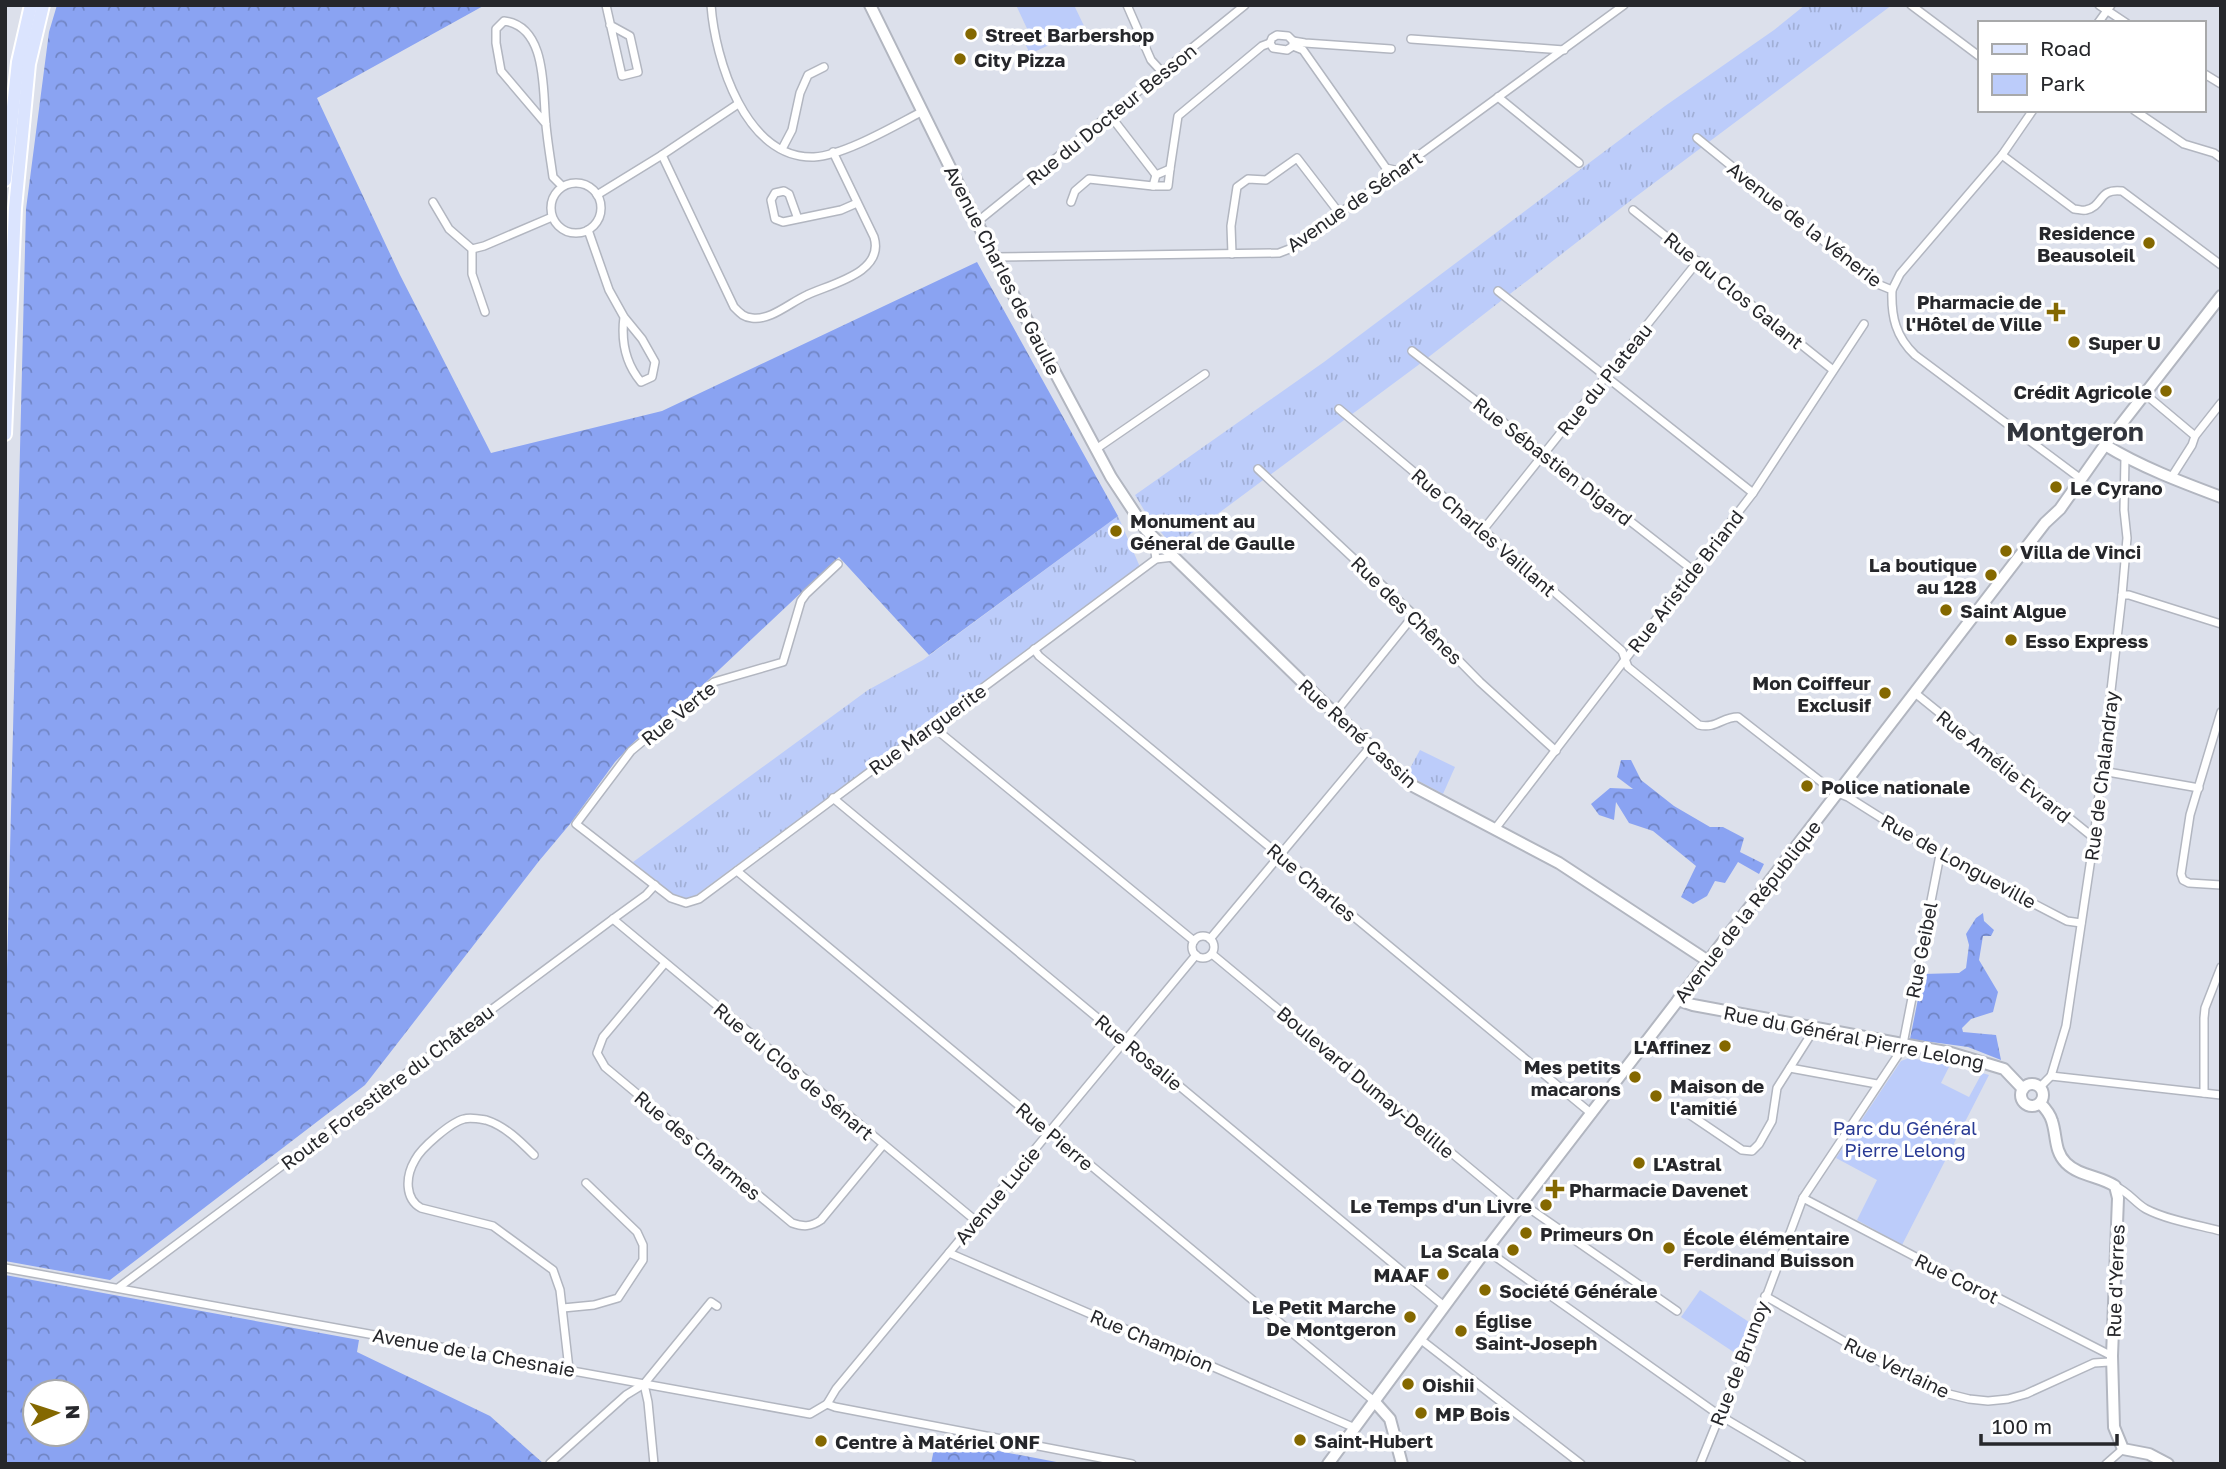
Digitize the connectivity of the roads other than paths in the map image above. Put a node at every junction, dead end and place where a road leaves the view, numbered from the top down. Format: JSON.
{"nodes":[{"id":1,"x":31,"y":5,"type":"edge"},
{"id":2,"x":43,"y":5,"type":"edge"},
{"id":3,"x":606,"y":5,"type":"edge"},
{"id":4,"x":711,"y":5,"type":"edge"},
{"id":5,"x":870,"y":5,"type":"edge"},
{"id":6,"x":1127,"y":5,"type":"edge"},
{"id":7,"x":1245,"y":5,"type":"edge"},
{"id":8,"x":1624,"y":5,"type":"edge"},
{"id":9,"x":1911,"y":5,"type":"edge"},
{"id":10,"x":2099,"y":5,"type":"edge"},
{"id":11,"x":2109,"y":8,"type":"edge"},
{"id":12,"x":2124,"y":21,"type":"edge"},
{"id":13,"x":610,"y":25,"type":"junction"},
{"id":14,"x":1411,"y":39,"type":"dead end"},
{"id":15,"x":1293,"y":43,"type":"junction"},
{"id":16,"x":1391,"y":50,"type":"dead end"},
{"id":17,"x":1564,"y":50,"type":"junction"},
{"id":18,"x":1978,"y":55,"type":"edge"},
{"id":19,"x":824,"y":67,"type":"dead end"},
{"id":20,"x":1161,"y":72,"type":"junction"},
{"id":21,"x":2205,"y":74,"type":"edge"},
{"id":22,"x":2221,"y":84,"type":"edge"},
{"id":23,"x":1498,"y":97,"type":"junction"},
{"id":24,"x":738,"y":104,"type":"junction"},
{"id":25,"x":923,"y":111,"type":"junction"},
{"id":26,"x":2032,"y":112,"type":"edge"},
{"id":27,"x":2137,"y":112,"type":"edge"},
{"id":28,"x":1109,"y":114,"type":"junction"},
{"id":29,"x":546,"y":124,"type":"junction"},
{"id":30,"x":1697,"y":138,"type":"dead end"},
{"id":31,"x":782,"y":149,"type":"junction"},
{"id":32,"x":834,"y":152,"type":"junction"},
{"id":33,"x":662,"y":155,"type":"junction"},
{"id":34,"x":2002,"y":155,"type":"junction"},
{"id":35,"x":2221,"y":158,"type":"edge"},
{"id":36,"x":1579,"y":163,"type":"dead end"},
{"id":37,"x":1170,"y":169,"type":"junction"},
{"id":38,"x":1399,"y":171,"type":"junction"},
{"id":39,"x":1156,"y":175,"type":"junction"},
{"id":40,"x":5,"y":180,"type":"edge"},
{"id":41,"x":562,"y":186,"type":"junction"},
{"id":42,"x":1153,"y":186,"type":"junction"},
{"id":43,"x":597,"y":195,"type":"junction"},
{"id":44,"x":433,"y":202,"type":"dead end"},
{"id":45,"x":1071,"y":202,"type":"dead end"},
{"id":46,"x":857,"y":203,"type":"junction"},
{"id":47,"x":1633,"y":210,"type":"dead end"},
{"id":48,"x":1340,"y":214,"type":"junction"},
{"id":49,"x":552,"y":217,"type":"junction"},
{"id":50,"x":799,"y":219,"type":"junction"},
{"id":51,"x":976,"y":222,"type":"junction"},
{"id":52,"x":588,"y":230,"type":"junction"},
{"id":53,"x":472,"y":249,"type":"junction"},
{"id":54,"x":1232,"y":254,"type":"junction"},
{"id":55,"x":994,"y":257,"type":"junction"},
{"id":56,"x":1698,"y":261,"type":"junction"},
{"id":57,"x":2221,"y":265,"type":"edge"},
{"id":58,"x":1892,"y":290,"type":"junction"},
{"id":59,"x":1497,"y":291,"type":"dead end"},
{"id":60,"x":2221,"y":296,"type":"edge"},
{"id":61,"x":485,"y":312,"type":"dead end"},
{"id":62,"x":624,"y":317,"type":"junction"},
{"id":63,"x":1864,"y":324,"type":"dead end"},
{"id":64,"x":1412,"y":351,"type":"dead end"},
{"id":65,"x":1833,"y":370,"type":"junction"},
{"id":66,"x":1205,"y":374,"type":"dead end"},
{"id":67,"x":1606,"y":377,"type":"junction"},
{"id":68,"x":2145,"y":394,"type":"junction"},
{"id":69,"x":2221,"y":403,"type":"edge"},
{"id":70,"x":1339,"y":409,"type":"dead end"},
{"id":71,"x":5,"y":434,"type":"edge"},
{"id":72,"x":2195,"y":436,"type":"junction"},
{"id":73,"x":2105,"y":445,"type":"junction"},
{"id":74,"x":1097,"y":449,"type":"junction"},
{"id":75,"x":1543,"y":454,"type":"junction"},
{"id":76,"x":2126,"y":457,"type":"junction"},
{"id":77,"x":1258,"y":469,"type":"dead end"},
{"id":78,"x":2171,"y":478,"type":"junction"},
{"id":79,"x":2081,"y":479,"type":"junction"},
{"id":80,"x":1753,"y":493,"type":"junction"},
{"id":81,"x":2221,"y":497,"type":"edge"},
{"id":82,"x":1146,"y":530,"type":"junction"},
{"id":83,"x":1483,"y":530,"type":"junction"},
{"id":84,"x":1173,"y":557,"type":"junction"},
{"id":85,"x":1156,"y":559,"type":"junction"},
{"id":86,"x":838,"y":564,"type":"dead end"},
{"id":87,"x":1694,"y":571,"type":"junction"},
{"id":88,"x":2122,"y":595,"type":"junction"},
{"id":89,"x":1414,"y":615,"type":"junction"},
{"id":90,"x":2221,"y":624,"type":"edge"},
{"id":91,"x":1034,"y":649,"type":"junction"},
{"id":92,"x":1625,"y":659,"type":"junction"},
{"id":93,"x":1915,"y":693,"type":"junction"},
{"id":94,"x":2221,"y":712,"type":"edge"},
{"id":95,"x":1335,"y":713,"type":"junction"},
{"id":96,"x":934,"y":724,"type":"junction"},
{"id":97,"x":1371,"y":746,"type":"junction"},
{"id":98,"x":1556,"y":751,"type":"junction"},
{"id":99,"x":2102,"y":771,"type":"junction"},
{"id":100,"x":2199,"y":788,"type":"junction"},
{"id":101,"x":1839,"y":793,"type":"junction"},
{"id":102,"x":833,"y":798,"type":"junction"},
{"id":103,"x":1494,"y":829,"type":"junction"},
{"id":104,"x":2094,"y":838,"type":"junction"},
{"id":105,"x":1279,"y":854,"type":"junction"},
{"id":106,"x":1940,"y":855,"type":"junction"},
{"id":107,"x":737,"y":871,"type":"junction"},
{"id":108,"x":655,"y":885,"type":"junction"},
{"id":109,"x":2221,"y":885,"type":"edge"},
{"id":110,"x":613,"y":919,"type":"junction"},
{"id":111,"x":2081,"y":923,"type":"junction"},
{"id":112,"x":1210,"y":939,"type":"junction"},
{"id":113,"x":1194,"y":941,"type":"junction"},
{"id":114,"x":1212,"y":954,"type":"junction"},
{"id":115,"x":1196,"y":955,"type":"junction"},
{"id":116,"x":1708,"y":961,"type":"junction"},
{"id":117,"x":664,"y":963,"type":"junction"},
{"id":118,"x":2221,"y":967,"type":"edge"},
{"id":119,"x":1678,"y":1000,"type":"junction"},
{"id":120,"x":1815,"y":1028,"type":"junction"},
{"id":121,"x":1125,"y":1041,"type":"junction"},
{"id":122,"x":1903,"y":1044,"type":"junction"},
{"id":123,"x":1790,"y":1068,"type":"junction"},
{"id":124,"x":2051,"y":1076,"type":"junction"},
{"id":125,"x":1877,"y":1084,"type":"junction"},
{"id":126,"x":2040,"y":1087,"type":"junction"},
{"id":127,"x":2023,"y":1088,"type":"junction"},
{"id":128,"x":2204,"y":1093,"type":"junction"},
{"id":129,"x":2221,"y":1095,"type":"edge"},
{"id":130,"x":2040,"y":1103,"type":"junction"},
{"id":131,"x":1677,"y":1106,"type":"dead end"},
{"id":132,"x":1592,"y":1114,"type":"junction"},
{"id":133,"x":1050,"y":1132,"type":"junction"},
{"id":134,"x":883,"y":1145,"type":"junction"},
{"id":135,"x":534,"y":1155,"type":"dead end"},
{"id":136,"x":586,"y":1183,"type":"dead end"},
{"id":137,"x":2115,"y":1186,"type":"junction"},
{"id":138,"x":1803,"y":1198,"type":"junction"},
{"id":139,"x":1521,"y":1207,"type":"junction"},
{"id":140,"x":976,"y":1221,"type":"junction"},
{"id":141,"x":2221,"y":1231,"type":"edge"},
{"id":142,"x":1486,"y":1250,"type":"junction"},
{"id":143,"x":949,"y":1253,"type":"junction"},
{"id":144,"x":5,"y":1268,"type":"edge"},
{"id":145,"x":118,"y":1288,"type":"junction"},
{"id":146,"x":1765,"y":1296,"type":"junction"},
{"id":147,"x":717,"y":1306,"type":"dead end"},
{"id":148,"x":1444,"y":1306,"type":"junction"},
{"id":149,"x":563,"y":1308,"type":"junction"},
{"id":150,"x":1677,"y":1311,"type":"dead end"},
{"id":151,"x":1420,"y":1339,"type":"junction"},
{"id":152,"x":2095,"y":1348,"type":"junction"},
{"id":153,"x":2112,"y":1356,"type":"junction"},
{"id":154,"x":2094,"y":1363,"type":"junction"},
{"id":155,"x":569,"y":1369,"type":"junction"},
{"id":156,"x":645,"y":1384,"type":"junction"},
{"id":157,"x":1374,"y":1401,"type":"junction"},
{"id":158,"x":827,"y":1404,"type":"junction"},
{"id":159,"x":1719,"y":1415,"type":"junction"},
{"id":160,"x":1355,"y":1428,"type":"junction"},
{"id":161,"x":2123,"y":1449,"type":"junction"},
{"id":162,"x":550,"y":1463,"type":"edge"},
{"id":163,"x":654,"y":1464,"type":"edge"},
{"id":164,"x":1132,"y":1464,"type":"edge"},
{"id":165,"x":1328,"y":1464,"type":"edge"},
{"id":166,"x":1402,"y":1464,"type":"edge"},
{"id":167,"x":1581,"y":1464,"type":"edge"},
{"id":168,"x":1700,"y":1464,"type":"edge"},
{"id":169,"x":1802,"y":1464,"type":"edge"},
{"id":170,"x":2106,"y":1464,"type":"edge"},
{"id":171,"x":2168,"y":1464,"type":"edge"}],
"edges":[{"from":1,"to":40,"type":"main road"},
{"from":2,"to":71,"type":"main road"},
{"from":3,"to":13,"type":"street"},
{"from":4,"to":24,"type":"street"},
{"from":5,"to":25,"type":"main road","name":"Avenue Charles de Gaulle"},
{"from":6,"to":20,"type":"street"},
{"from":7,"to":20,"type":"street","name":"Rue du Docteur Besson"},
{"from":8,"to":17,"type":"street","name":"Avenue de Sénart"},
{"from":9,"to":18,"type":"street"},
{"from":10,"to":11,"type":"street"},
{"from":11,"to":12,"type":"street"},
{"from":13,"to":13,"type":"street"},
{"from":14,"to":17,"type":"street"},
{"from":15,"to":16,"type":"street"},
{"from":15,"to":37,"type":"street"},
{"from":15,"to":38,"type":"street"},
{"from":17,"to":23,"type":"street","name":"Avenue de Sénart"},
{"from":19,"to":31,"type":"street"},
{"from":20,"to":28,"type":"street","name":"Rue du Docteur Besson"},
{"from":21,"to":22,"type":"street"},
{"from":23,"to":36,"type":"street"},
{"from":23,"to":38,"type":"street","name":"Avenue de Sénart"},
{"from":24,"to":31,"type":"street"},
{"from":24,"to":33,"type":"street"},
{"from":25,"to":32,"type":"street"},
{"from":25,"to":51,"type":"main road","name":"Avenue Charles de Gaulle"},
{"from":26,"to":34,"type":"street"},
{"from":27,"to":35,"type":"street"},
{"from":28,"to":39,"type":"street"},
{"from":28,"to":51,"type":"street","name":"Rue du Docteur Besson"},
{"from":29,"to":29,"type":"street"},
{"from":29,"to":41,"type":"street"},
{"from":30,"to":58,"type":"street","name":"Avenue de la Vénerie"},
{"from":31,"to":32,"type":"street"},
{"from":32,"to":46,"type":"street"},
{"from":33,"to":43,"type":"street"},
{"from":33,"to":46,"type":"street"},
{"from":34,"to":57,"type":"street"},
{"from":34,"to":58,"type":"street"},
{"from":37,"to":39,"type":"street"},
{"from":37,"to":42,"type":"street"},
{"from":38,"to":48,"type":"street","name":"Avenue de Sénart"},
{"from":39,"to":42,"type":"street"},
{"from":41,"to":43,"type":"street"},
{"from":41,"to":49,"type":"street"},
{"from":42,"to":45,"type":"street"},
{"from":43,"to":52,"type":"street"},
{"from":44,"to":53,"type":"street"},
{"from":46,"to":50,"type":"street"},
{"from":47,"to":56,"type":"street","name":"Rue du Clos Galant"},
{"from":48,"to":54,"type":"street","name":"Avenue de Sénart"},
{"from":48,"to":54,"type":"street"},
{"from":49,"to":52,"type":"street"},
{"from":49,"to":53,"type":"street"},
{"from":50,"to":50,"type":"street"},
{"from":51,"to":55,"type":"main road","name":"Avenue Charles de Gaulle"},
{"from":52,"to":62,"type":"street"},
{"from":53,"to":61,"type":"street"},
{"from":54,"to":55,"type":"street","name":"Avenue de Sénart"},
{"from":55,"to":74,"type":"main road","name":"Avenue Charles de Gaulle"},
{"from":56,"to":65,"type":"street","name":"Rue du Clos Galant"},
{"from":56,"to":67,"type":"street","name":"Rue du Plateau"},
{"from":58,"to":79,"type":"street","name":"Avenue de la Vénerie"},
{"from":59,"to":67,"type":"street"},
{"from":60,"to":68,"type":"main road","name":"Avenue de la République"},
{"from":62,"to":62,"type":"street"},
{"from":63,"to":65,"type":"street","name":"Rue Aristide Briand"},
{"from":64,"to":75,"type":"street","name":"Rue Sébastien Digard"},
{"from":65,"to":80,"type":"street","name":"Rue Aristide Briand"},
{"from":66,"to":74,"type":"street"},
{"from":67,"to":75,"type":"street","name":"Rue du Plateau"},
{"from":67,"to":80,"type":"street"},
{"from":68,"to":72,"type":"street"},
{"from":68,"to":73,"type":"main road","name":"Avenue de la République"},
{"from":69,"to":72,"type":"street"},
{"from":70,"to":83,"type":"street","name":"Rue Charles Vaillant"},
{"from":72,"to":78,"type":"street"},
{"from":73,"to":76,"type":"main road"},
{"from":73,"to":79,"type":"main road","name":"Avenue de la République"},
{"from":74,"to":82,"type":"main road","name":"Avenue Charles de Gaulle"},
{"from":75,"to":83,"type":"street","name":"Rue du Plateau"},
{"from":75,"to":87,"type":"street","name":"Rue Sébastien Digard"},
{"from":76,"to":78,"type":"main road"},
{"from":76,"to":88,"type":"street","name":"Rue de Chalandray"},
{"from":77,"to":89,"type":"street","name":"Rue des Chênes"},
{"from":78,"to":81,"type":"main road"},
{"from":79,"to":93,"type":"main road","name":"Avenue de la République"},
{"from":80,"to":87,"type":"street","name":"Rue Aristide Briand"},
{"from":82,"to":84,"type":"main road","name":"Rue René Cassin"},
{"from":82,"to":85,"type":"street"},
{"from":83,"to":92,"type":"street","name":"Rue Charles Vaillant"},
{"from":84,"to":85,"type":"street","name":"Rue Marguerite"},
{"from":84,"to":95,"type":"main road","name":"Rue René Cassin"},
{"from":85,"to":91,"type":"street","name":"Rue Marguerite"},
{"from":86,"to":108,"type":"street","name":"Rue Verte"},
{"from":87,"to":92,"type":"street","name":"Rue Aristide Briand"},
{"from":88,"to":90,"type":"street"},
{"from":88,"to":99,"type":"street","name":"Rue de Chalandray"},
{"from":89,"to":95,"type":"street"},
{"from":89,"to":98,"type":"street","name":"Rue des Chênes"},
{"from":91,"to":96,"type":"street","name":"Rue Marguerite"},
{"from":91,"to":105,"type":"street","name":"Rue Charles"},
{"from":92,"to":98,"type":"street","name":"Rue Aristide Briand"},
{"from":92,"to":101,"type":"street","name":"Rue Charles Vaillant"},
{"from":93,"to":101,"type":"main road","name":"Avenue de la République"},
{"from":93,"to":104,"type":"street","name":"Rue Amélie Evrard"},
{"from":94,"to":100,"type":"street"},
{"from":95,"to":97,"type":"main road","name":"Rue René Cassin"},
{"from":96,"to":102,"type":"street","name":"Rue Marguerite"},
{"from":96,"to":113,"type":"street"},
{"from":97,"to":103,"type":"main road","name":"Rue René Cassin"},
{"from":97,"to":105,"type":"street"},
{"from":98,"to":103,"type":"street","name":"Rue Aristide Briand"},
{"from":99,"to":100,"type":"street"},
{"from":99,"to":104,"type":"street","name":"Rue de Chalandray"},
{"from":100,"to":109,"type":"street"},
{"from":101,"to":106,"type":"street","name":"Rue de Longueville"},
{"from":101,"to":116,"type":"main road","name":"Avenue de la République"},
{"from":102,"to":107,"type":"street","name":"Rue Marguerite"},
{"from":102,"to":121,"type":"street","name":"Rue Rosalie"},
{"from":103,"to":116,"type":"main road","name":"Rue René Cassin"},
{"from":104,"to":111,"type":"street","name":"Rue de Chalandray"},
{"from":105,"to":112,"type":"street"},
{"from":105,"to":132,"type":"street","name":"Rue Charles"},
{"from":106,"to":111,"type":"street","name":"Rue de Longueville"},
{"from":106,"to":122,"type":"street","name":"Rue Geibel"},
{"from":107,"to":108,"type":"street","name":"Rue Marguerite"},
{"from":107,"to":133,"type":"street","name":"Rue Pierre"},
{"from":108,"to":110,"type":"street","name":"Route Forestière du Château"},
{"from":110,"to":117,"type":"street","name":"Rue du Clos de Sénart"},
{"from":110,"to":145,"type":"street","name":"Route Forestière du Château"},
{"from":111,"to":124,"type":"street","name":"Rue de Chalandray"},
{"from":112,"to":113,"type":"street"},
{"from":112,"to":114,"type":"street"},
{"from":113,"to":115,"type":"street"},
{"from":114,"to":115,"type":"street"},
{"from":114,"to":139,"type":"street","name":"Boulevard Dumay-Delille"},
{"from":115,"to":121,"type":"street","name":"Avenue Lucie"},
{"from":116,"to":119,"type":"main road","name":"Avenue de la République"},
{"from":117,"to":134,"type":"street","name":"Rue du Clos de Sénart"},
{"from":117,"to":134,"type":"street","name":"Rue des Charmes"},
{"from":118,"to":128,"type":"street"},
{"from":119,"to":120,"type":"main road","name":"Rue du Général Pierre Lelong"},
{"from":119,"to":132,"type":"main road","name":"Avenue de la République"},
{"from":120,"to":122,"type":"main road","name":"Rue du Général Pierre Lelong"},
{"from":120,"to":123,"type":"street"},
{"from":121,"to":133,"type":"street","name":"Avenue Lucie"},
{"from":121,"to":148,"type":"street","name":"Rue Rosalie"},
{"from":122,"to":125,"type":"street","name":"Rue de Brunoy"},
{"from":122,"to":127,"type":"main road","name":"Rue du Général Pierre Lelong"},
{"from":123,"to":125,"type":"street"},
{"from":123,"to":131,"type":"street"},
{"from":124,"to":126,"type":"street","name":"Rue de Chalandray"},
{"from":124,"to":128,"type":"street"},
{"from":125,"to":138,"type":"street","name":"Rue de Brunoy"},
{"from":126,"to":127,"type":"main road"},
{"from":126,"to":130,"type":"main road"},
{"from":127,"to":130,"type":"main road"},
{"from":128,"to":129,"type":"street"},
{"from":130,"to":137,"type":"main road"},
{"from":132,"to":139,"type":"main road","name":"Avenue de la République"},
{"from":133,"to":140,"type":"street","name":"Avenue Lucie"},
{"from":133,"to":157,"type":"street","name":"Rue Pierre"},
{"from":134,"to":140,"type":"street","name":"Rue du Clos de Sénart"},
{"from":135,"to":149,"type":"street"},
{"from":136,"to":149,"type":"street"},
{"from":137,"to":141,"type":"street"},
{"from":137,"to":153,"type":"main road","name":"Rue d'Yerres"},
{"from":138,"to":146,"type":"street","name":"Rue de Brunoy"},
{"from":138,"to":152,"type":"street","name":"Rue Corot"},
{"from":139,"to":142,"type":"main road","name":"Avenue de la République"},
{"from":139,"to":150,"type":"street","name":"Boulevard Dumay-Delille"},
{"from":140,"to":143,"type":"street","name":"Avenue Lucie"},
{"from":142,"to":148,"type":"main road","name":"Avenue de la République"},
{"from":142,"to":159,"type":"street"},
{"from":143,"to":158,"type":"street","name":"Avenue Lucie"},
{"from":143,"to":160,"type":"street","name":"Rue Champion"},
{"from":144,"to":145,"type":"street","name":"Avenue de la Chesnaie"},
{"from":145,"to":155,"type":"street","name":"Avenue de la Chesnaie"},
{"from":146,"to":154,"type":"street","name":"Rue Verlaine"},
{"from":146,"to":159,"type":"street","name":"Rue de Brunoy"},
{"from":147,"to":156,"type":"street"},
{"from":148,"to":151,"type":"main road","name":"Avenue de la République"},
{"from":149,"to":155,"type":"street"},
{"from":151,"to":157,"type":"main road","name":"Avenue de la République"},
{"from":151,"to":167,"type":"street"},
{"from":152,"to":153,"type":"street","name":"Rue Corot"},
{"from":152,"to":154,"type":"street"},
{"from":153,"to":154,"type":"street","name":"Rue Verlaine"},
{"from":153,"to":161,"type":"main road","name":"Rue d'Yerres"},
{"from":155,"to":156,"type":"street","name":"Avenue de la Chesnaie"},
{"from":156,"to":158,"type":"street","name":"Avenue de la Chesnaie"},
{"from":156,"to":162,"type":"street"},
{"from":156,"to":163,"type":"street"},
{"from":157,"to":160,"type":"main road","name":"Avenue de la République"},
{"from":157,"to":166,"type":"main road"},
{"from":158,"to":164,"type":"street"},
{"from":159,"to":168,"type":"street","name":"Rue de Brunoy"},
{"from":159,"to":169,"type":"street"},
{"from":160,"to":165,"type":"main road","name":"Avenue de la République"},
{"from":161,"to":170,"type":"street"},
{"from":161,"to":171,"type":"main road"}]}
